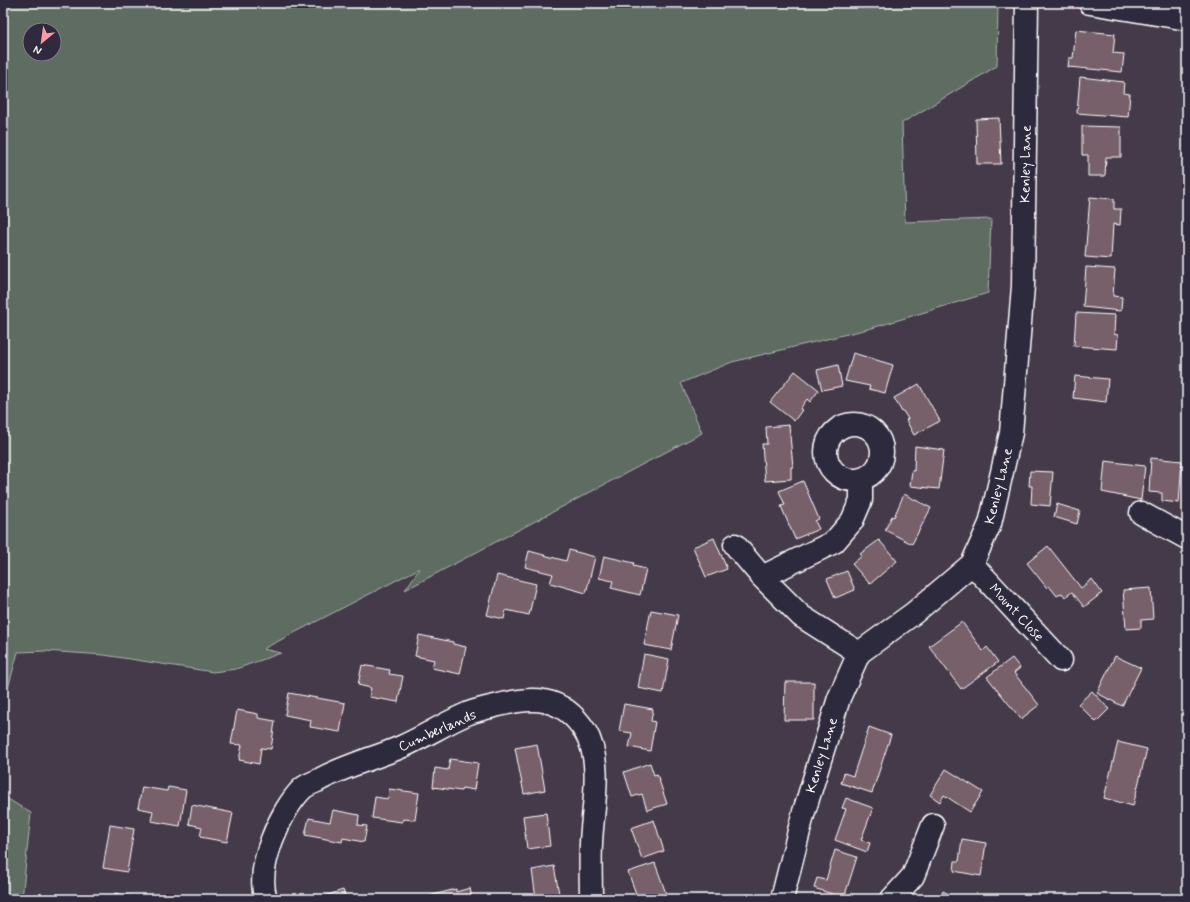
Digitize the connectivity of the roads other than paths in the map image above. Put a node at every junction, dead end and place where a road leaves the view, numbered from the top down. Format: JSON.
{"nodes":[{"id":1,"x":1027,"y":3,"type":"edge"},
{"id":2,"x":1090,"y":3,"type":"edge"},
{"id":3,"x":1187,"y":20,"type":"edge"},
{"id":4,"x":861,"y":479,"type":"dead end"},
{"id":5,"x":1140,"y":513,"type":"dead end"},
{"id":6,"x":1187,"y":538,"type":"edge"},
{"id":7,"x":735,"y":545,"type":"dead end"},
{"id":8,"x":972,"y":564,"type":"junction"},
{"id":9,"x":762,"y":577,"type":"junction"},
{"id":10,"x":859,"y":653,"type":"junction"},
{"id":11,"x":1061,"y":660,"type":"dead end"},
{"id":12,"x":933,"y":826,"type":"dead end"},
{"id":13,"x":263,"y":898,"type":"edge"},
{"id":14,"x":591,"y":899,"type":"edge"},
{"id":15,"x":782,"y":899,"type":"edge"},
{"id":16,"x":892,"y":899,"type":"edge"}],
"edges":[{"from":1,"to":8,"type":"street","name":"Kenley Lane"},
{"from":2,"to":3,"type":"street"},
{"from":4,"to":9,"type":"street"},
{"from":5,"to":6,"type":"street"},
{"from":7,"to":9,"type":"street"},
{"from":8,"to":10,"type":"street","name":"Kenley Lane"},
{"from":8,"to":11,"type":"street","name":"Mount Close"},
{"from":9,"to":10,"type":"street"},
{"from":10,"to":15,"type":"street","name":"Kenley Lane"},
{"from":12,"to":16,"type":"street"},
{"from":13,"to":14,"type":"street","name":"Cumberlands"}]}
